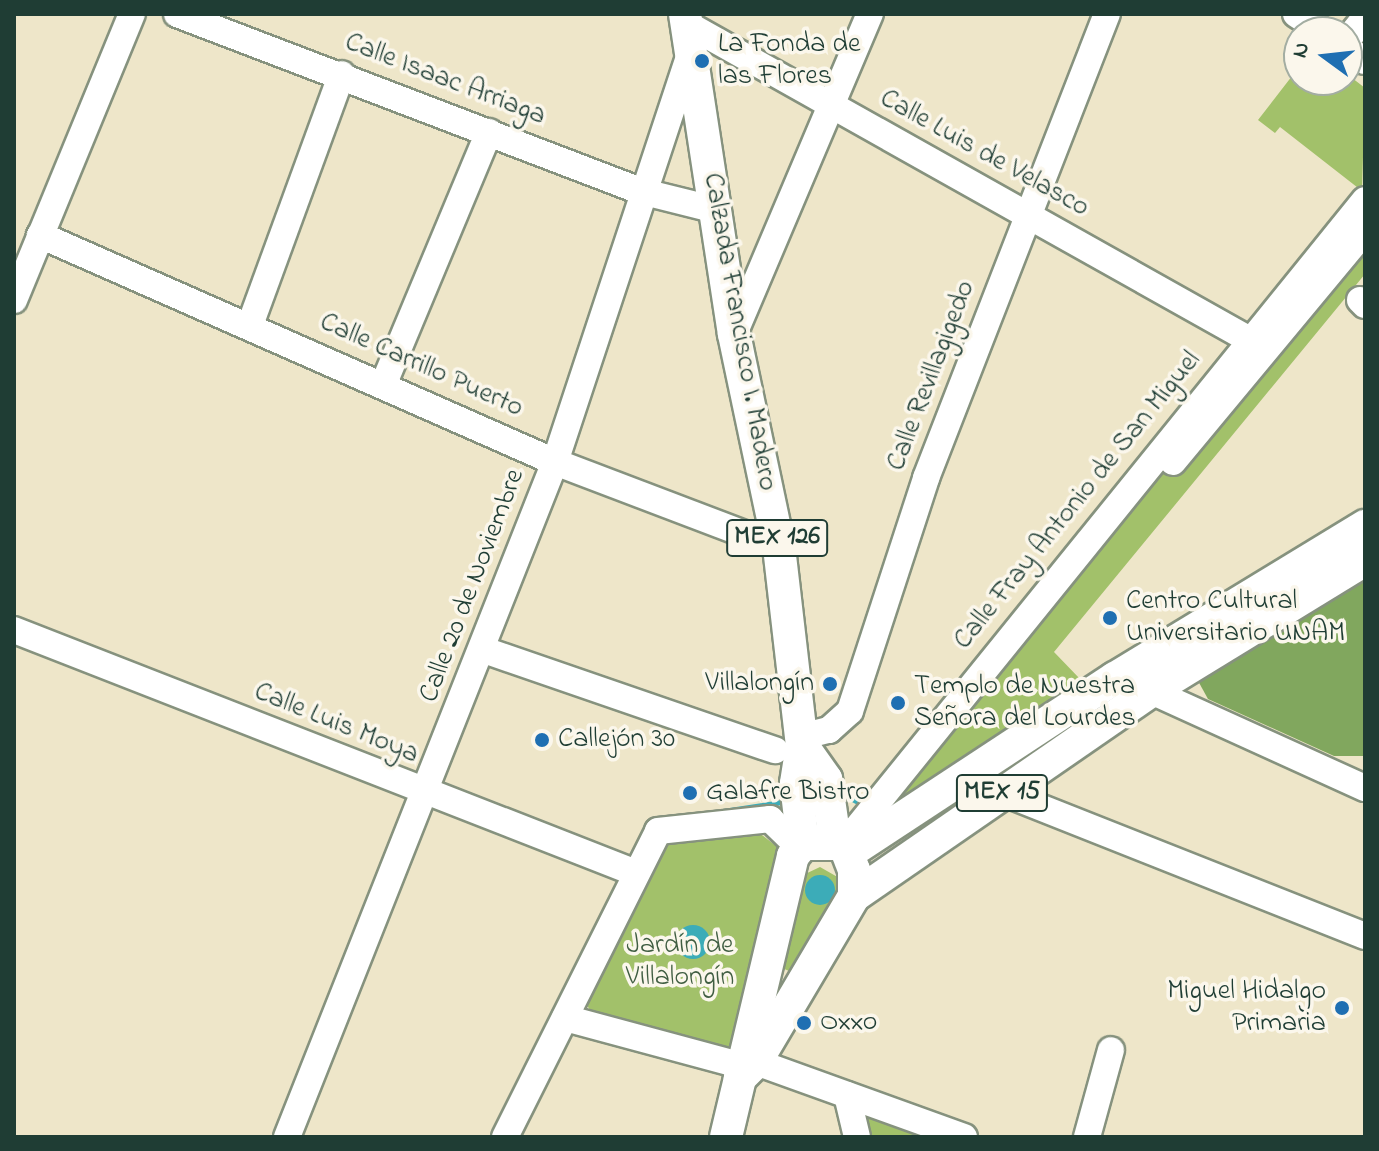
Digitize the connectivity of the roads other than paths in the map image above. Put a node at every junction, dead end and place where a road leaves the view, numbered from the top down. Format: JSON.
{"nodes":[{"id":1,"x":132,"y":14,"type":"edge"},
{"id":2,"x":177,"y":14,"type":"edge"},
{"id":3,"x":870,"y":14,"type":"edge"},
{"id":4,"x":1107,"y":14,"type":"edge"},
{"id":5,"x":688,"y":29,"type":"edge"},
{"id":6,"x":342,"y":74,"type":"junction"},
{"id":7,"x":832,"y":105,"type":"junction"},
{"id":8,"x":489,"y":132,"type":"junction"},
{"id":9,"x":644,"y":192,"type":"junction"},
{"id":10,"x":1365,"y":200,"type":"edge"},
{"id":11,"x":716,"y":210,"type":"junction"},
{"id":12,"x":1028,"y":215,"type":"junction"},
{"id":13,"x":1365,"y":231,"type":"edge"},
{"id":14,"x":40,"y":235,"type":"junction"},
{"id":15,"x":14,"y":300,"type":"edge"},
{"id":16,"x":250,"y":325,"type":"junction"},
{"id":17,"x":734,"y":334,"type":"junction"},
{"id":18,"x":1248,"y":339,"type":"junction"},
{"id":19,"x":384,"y":383,"type":"junction"},
{"id":20,"x":555,"y":462,"type":"junction"},
{"id":21,"x":1365,"y":526,"type":"edge"},
{"id":22,"x":779,"y":547,"type":"junction"},
{"id":23,"x":1365,"y":560,"type":"edge"},
{"id":24,"x":14,"y":630,"type":"edge"},
{"id":25,"x":484,"y":650,"type":"junction"},
{"id":26,"x":1151,"y":691,"type":"junction"},
{"id":27,"x":793,"y":744,"type":"junction"},
{"id":28,"x":1365,"y":788,"type":"edge"},
{"id":29,"x":1004,"y":793,"type":"junction"},
{"id":30,"x":425,"y":794,"type":"junction"},
{"id":31,"x":876,"y":818,"type":"dead end"},
{"id":32,"x":801,"y":846,"type":"junction"},
{"id":33,"x":843,"y":846,"type":"junction"},
{"id":34,"x":636,"y":873,"type":"junction"},
{"id":35,"x":854,"y":896,"type":"junction"},
{"id":36,"x":1365,"y":936,"type":"edge"},
{"id":37,"x":565,"y":1018,"type":"junction"},
{"id":38,"x":1111,"y":1050,"type":"dead end"},
{"id":39,"x":746,"y":1068,"type":"junction"},
{"id":40,"x":847,"y":1095,"type":"junction"},
{"id":41,"x":287,"y":1137,"type":"edge"},
{"id":42,"x":505,"y":1137,"type":"edge"},
{"id":43,"x":726,"y":1137,"type":"edge"},
{"id":44,"x":857,"y":1137,"type":"edge"},
{"id":45,"x":964,"y":1137,"type":"edge"},
{"id":46,"x":1087,"y":1137,"type":"edge"}],
"edges":[{"from":1,"to":14,"type":"street"},
{"from":2,"to":6,"type":"street","name":"Calle Isaac Arriaga"},
{"from":3,"to":7,"type":"street"},
{"from":4,"to":12,"type":"street","name":"Calle Revillagigedo"},
{"from":5,"to":7,"type":"street","name":"Calle Luis de Velasco"},
{"from":5,"to":9,"type":"street","name":"Calle 20 de Noviembre"},
{"from":5,"to":11,"type":"main road","name":"Calzada Francisco I. Madero","number":"MEX 126"},
{"from":6,"to":8,"type":"street","name":"Calle Isaac Arriaga"},
{"from":6,"to":16,"type":"street"},
{"from":7,"to":12,"type":"street","name":"Calle Luis de Velasco"},
{"from":7,"to":17,"type":"street"},
{"from":8,"to":9,"type":"street","name":"Calle Isaac Arriaga"},
{"from":8,"to":19,"type":"street"},
{"from":9,"to":11,"type":"street","name":"Calle Isaac Arriaga"},
{"from":9,"to":20,"type":"street","name":"Calle 20 de Noviembre"},
{"from":10,"to":18,"type":"street","name":"Calle Fray Antonio de San Miguel"},
{"from":11,"to":17,"type":"main road","name":"Calzada Francisco I. Madero","number":"MEX 126"},
{"from":12,"to":18,"type":"street","name":"Calle Luis de Velasco"},
{"from":12,"to":27,"type":"street","name":"Calle Revillagigedo"},
{"from":13,"to":31,"type":"street"},
{"from":14,"to":15,"type":"street"},
{"from":14,"to":16,"type":"street","name":"Calle Carrillo Puerto"},
{"from":16,"to":19,"type":"street","name":"Calle Carrillo Puerto"},
{"from":17,"to":22,"type":"main road","name":"Calzada Francisco I. Madero","number":"MEX 126"},
{"from":18,"to":33,"type":"street","name":"Calle Fray Antonio de San Miguel"},
{"from":19,"to":20,"type":"street","name":"Calle Carrillo Puerto"},
{"from":20,"to":22,"type":"street","name":"Calle Carrillo Puerto"},
{"from":20,"to":25,"type":"street","name":"Calle 20 de Noviembre"},
{"from":21,"to":33,"type":"main road","number":"MEX 15"},
{"from":22,"to":27,"type":"main road","name":"Calzada Francisco I. Madero","number":"MEX 126"},
{"from":23,"to":26,"type":"main road","number":"MEX 15"},
{"from":24,"to":30,"type":"street","name":"Calle Luis Moya"},
{"from":25,"to":27,"type":"street"},
{"from":25,"to":30,"type":"street","name":"Calle 20 de Noviembre"},
{"from":26,"to":28,"type":"street"},
{"from":26,"to":29,"type":"main road","number":"MEX 15"},
{"from":27,"to":32,"type":"main road","number":"MEX 126"},
{"from":27,"to":33,"type":"main road","number":"MEX 126"},
{"from":29,"to":35,"type":"main road","number":"MEX 15"},
{"from":29,"to":36,"type":"street"},
{"from":30,"to":34,"type":"street","name":"Calle Luis Moya"},
{"from":30,"to":41,"type":"street","name":"Calle 20 de Noviembre"},
{"from":32,"to":33,"type":"main road","number":"MEX 15"},
{"from":32,"to":34,"type":"street"},
{"from":32,"to":39,"type":"main road","number":"MEX 15"},
{"from":33,"to":35,"type":"main road"},
{"from":34,"to":37,"type":"street"},
{"from":35,"to":39,"type":"main road","number":"MEX 15"},
{"from":37,"to":39,"type":"street"},
{"from":37,"to":42,"type":"street"},
{"from":38,"to":46,"type":"street"},
{"from":39,"to":40,"type":"street"},
{"from":39,"to":43,"type":"main road","number":"MEX 15"},
{"from":40,"to":44,"type":"street"},
{"from":40,"to":45,"type":"street"}]}
